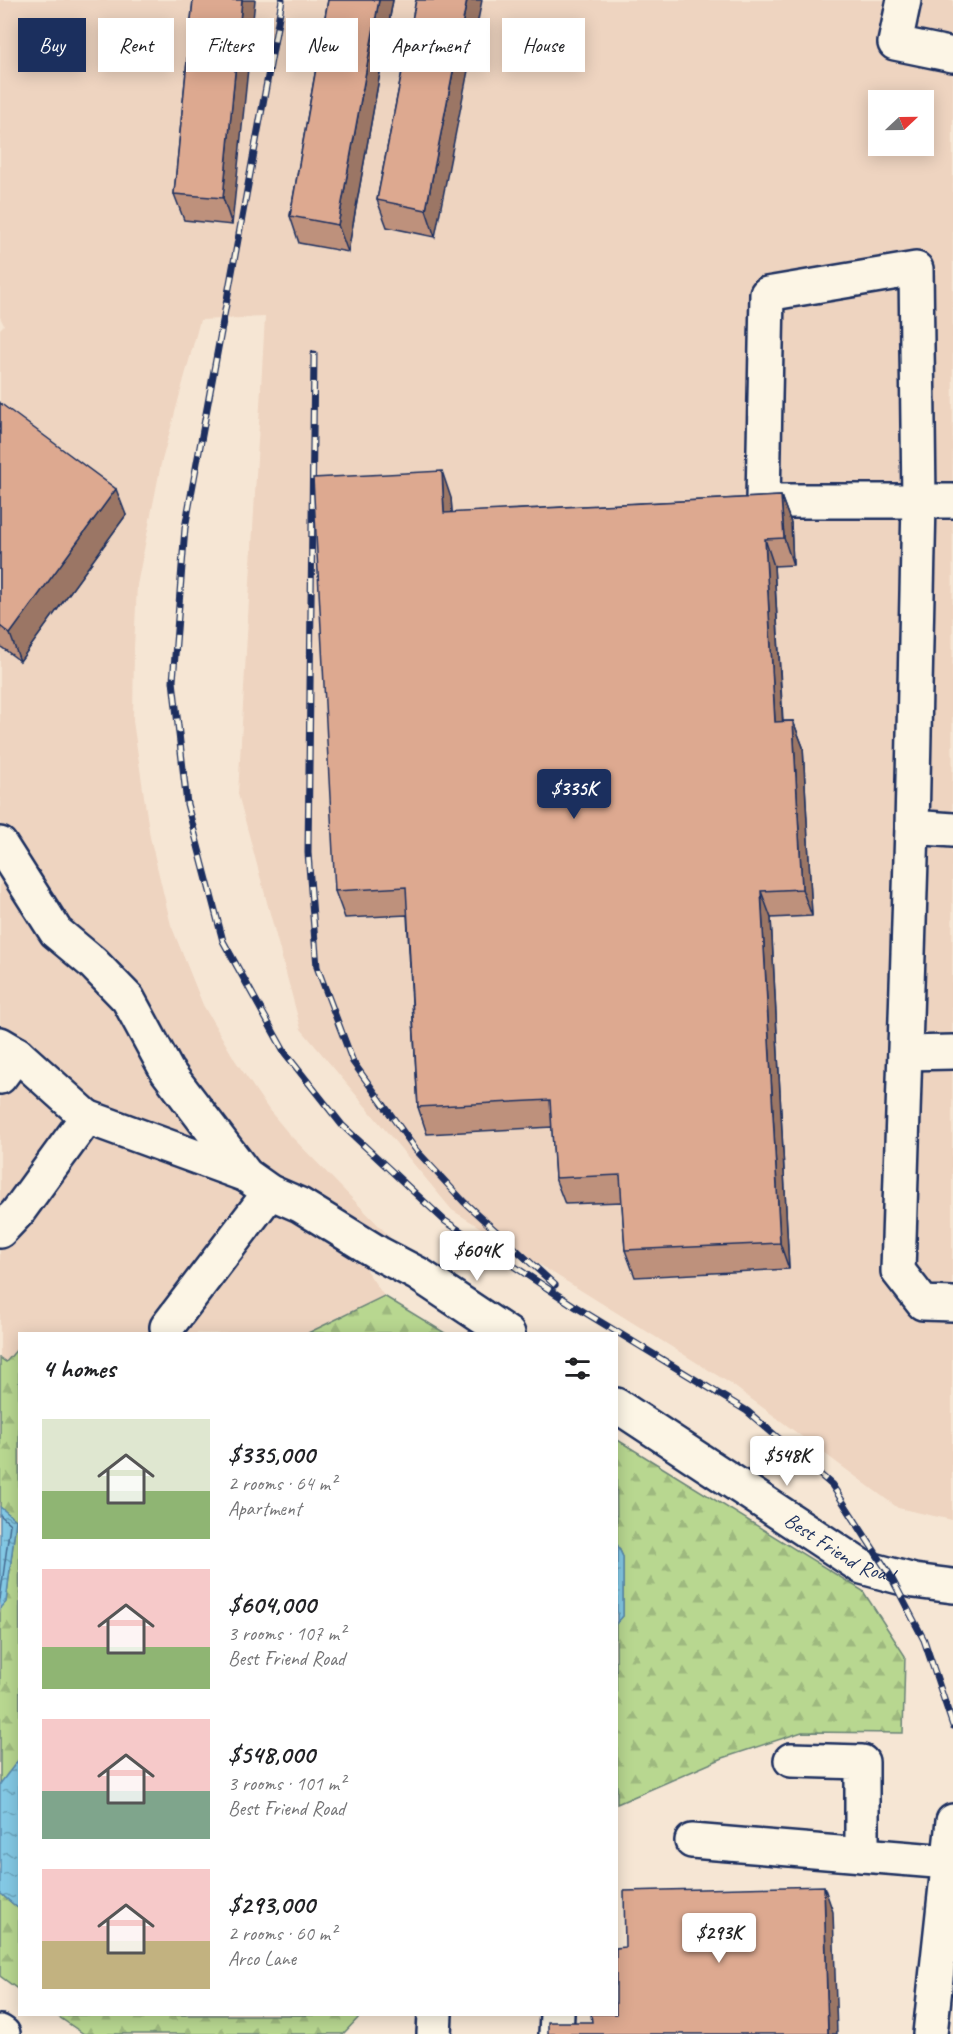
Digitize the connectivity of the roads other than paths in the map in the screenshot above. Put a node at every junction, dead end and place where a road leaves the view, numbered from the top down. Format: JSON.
{"nodes":[{"id":1,"x":904,"y":0,"type":"edge"},
{"id":2,"x":953,"y":55,"type":"edge"},
{"id":3,"x":919,"y":501,"type":"junction"},
{"id":4,"x":953,"y":501,"type":"edge"},
{"id":5,"x":912,"y":827,"type":"junction"},
{"id":6,"x":953,"y":830,"type":"edge"},
{"id":7,"x":0,"y":844,"type":"edge"},
{"id":8,"x":953,"y":1052,"type":"edge"},
{"id":9,"x":905,"y":1053,"type":"junction"},
{"id":10,"x":6,"y":1058,"type":"edge"},
{"id":11,"x":87,"y":1117,"type":"junction"},
{"id":12,"x":258,"y":1184,"type":"junction"},
{"id":13,"x":0,"y":1231,"type":"edge"},
{"id":14,"x":953,"y":1304,"type":"edge"},
{"id":15,"x":167,"y":1327,"type":"dead end"},
{"id":16,"x":505,"y":1332,"type":"edge"},
{"id":17,"x":618,"y":1406,"type":"edge"},
{"id":18,"x":953,"y":1586,"type":"edge"},
{"id":19,"x":791,"y":1760,"type":"dead end"},
{"id":20,"x":953,"y":1821,"type":"edge"},
{"id":21,"x":692,"y":1841,"type":"dead end"},
{"id":22,"x":862,"y":1855,"type":"junction"},
{"id":23,"x":948,"y":1862,"type":"junction"},
{"id":24,"x":435,"y":2016,"type":"edge"},
{"id":25,"x":557,"y":2016,"type":"edge"},
{"id":26,"x":434,"y":2034,"type":"edge"},
{"id":27,"x":556,"y":2034,"type":"edge"},
{"id":28,"x":930,"y":2034,"type":"edge"}],
"edges":[{"from":1,"to":2,"type":"street"},
{"from":3,"to":3,"type":"street"},
{"from":3,"to":4,"type":"street"},
{"from":3,"to":5,"type":"street"},
{"from":5,"to":6,"type":"street"},
{"from":5,"to":9,"type":"street"},
{"from":7,"to":12,"type":"street"},
{"from":8,"to":9,"type":"street"},
{"from":9,"to":14,"type":"street"},
{"from":10,"to":11,"type":"street"},
{"from":11,"to":12,"type":"street"},
{"from":11,"to":13,"type":"street"},
{"from":12,"to":15,"type":"street"},
{"from":12,"to":16,"type":"street"},
{"from":17,"to":18,"type":"street","name":"Best Friend Road"},
{"from":19,"to":22,"type":"street"},
{"from":20,"to":23,"type":"street"},
{"from":21,"to":22,"type":"street"},
{"from":22,"to":23,"type":"street"},
{"from":23,"to":28,"type":"street"},
{"from":24,"to":26,"type":"street"},
{"from":25,"to":27,"type":"street"}]}
